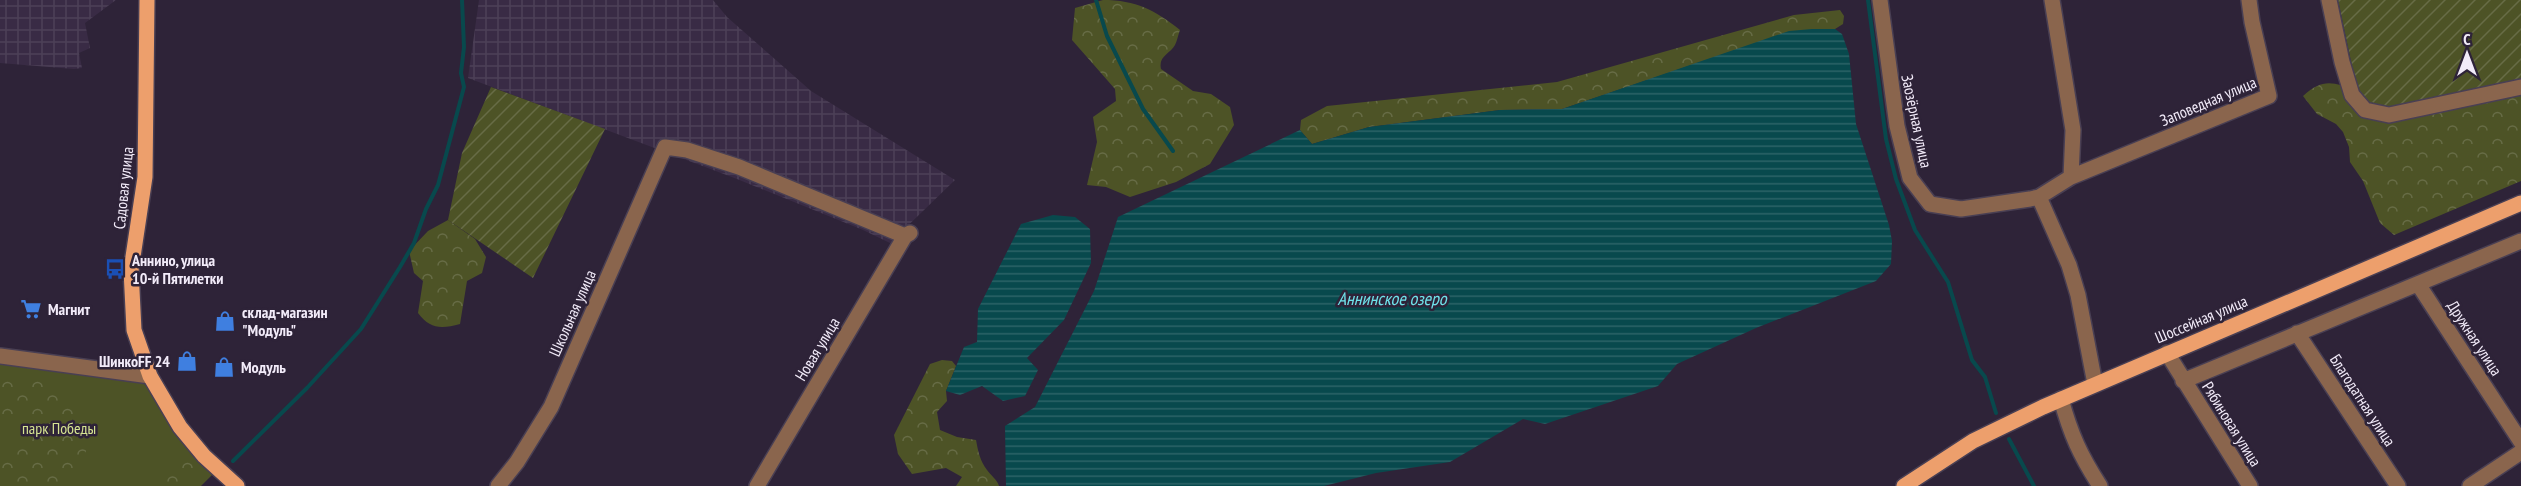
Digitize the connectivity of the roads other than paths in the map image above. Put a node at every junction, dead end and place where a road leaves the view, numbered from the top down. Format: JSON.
{"nodes":[{"id":1,"x":147,"y":0,"type":"edge"},
{"id":2,"x":1880,"y":0,"type":"edge"},
{"id":3,"x":2052,"y":0,"type":"edge"},
{"id":4,"x":2249,"y":0,"type":"edge"},
{"id":5,"x":2329,"y":0,"type":"edge"},
{"id":6,"x":2521,"y":87,"type":"edge"},
{"id":7,"x":2071,"y":177,"type":"junction"},
{"id":8,"x":2039,"y":197,"type":"junction"},
{"id":9,"x":2521,"y":203,"type":"edge"},
{"id":10,"x":908,"y":235,"type":"joint"},
{"id":11,"x":2521,"y":241,"type":"edge"},
{"id":12,"x":2418,"y":284,"type":"junction"},
{"id":13,"x":2297,"y":333,"type":"junction"},
{"id":14,"x":2167,"y":353,"type":"junction"},
{"id":15,"x":0,"y":356,"type":"edge"},
{"id":16,"x":150,"y":376,"type":"junction"},
{"id":17,"x":2183,"y":381,"type":"junction"},
{"id":18,"x":2095,"y":384,"type":"junction"},
{"id":19,"x":2061,"y":399,"type":"junction"},
{"id":20,"x":2521,"y":442,"type":"edge"},
{"id":21,"x":2521,"y":452,"type":"edge"},
{"id":22,"x":237,"y":486,"type":"edge"},
{"id":23,"x":498,"y":486,"type":"edge"},
{"id":24,"x":757,"y":486,"type":"edge"},
{"id":25,"x":1904,"y":486,"type":"edge"},
{"id":26,"x":2100,"y":486,"type":"edge"},
{"id":27,"x":2250,"y":486,"type":"edge"},
{"id":28,"x":2398,"y":486,"type":"edge"},
{"id":29,"x":2470,"y":486,"type":"edge"}],
"edges":[{"from":1,"to":16,"type":"main road","name":"Садовая улица"},
{"from":2,"to":8,"type":"street","name":"Заозёрная улица"},
{"from":3,"to":7,"type":"street"},
{"from":4,"to":7,"type":"street","name":"Заповедная улица"},
{"from":5,"to":6,"type":"street"},
{"from":7,"to":8,"type":"street"},
{"from":8,"to":18,"type":"street"},
{"from":9,"to":14,"type":"main road","name":"Шоссейная улица"},
{"from":10,"to":23,"type":"street","name":"Школьная улица"},
{"from":10,"to":24,"type":"street","name":"Новая улица"},
{"from":11,"to":12,"type":"street"},
{"from":12,"to":13,"type":"street"},
{"from":12,"to":20,"type":"street","name":"Дружная улица"},
{"from":13,"to":17,"type":"street"},
{"from":13,"to":28,"type":"street","name":"Благодатная улица"},
{"from":14,"to":17,"type":"street","name":"Рябиновая улица"},
{"from":14,"to":18,"type":"main road","name":"Шоссейная улица"},
{"from":15,"to":16,"type":"street"},
{"from":16,"to":22,"type":"main road","name":"Садовая улица"},
{"from":17,"to":27,"type":"street","name":"Рябиновая улица"},
{"from":18,"to":19,"type":"main road","name":"Шоссейная улица"},
{"from":19,"to":25,"type":"main road","name":"Шоссейная улица"},
{"from":19,"to":26,"type":"street"},
{"from":21,"to":29,"type":"street"}]}
